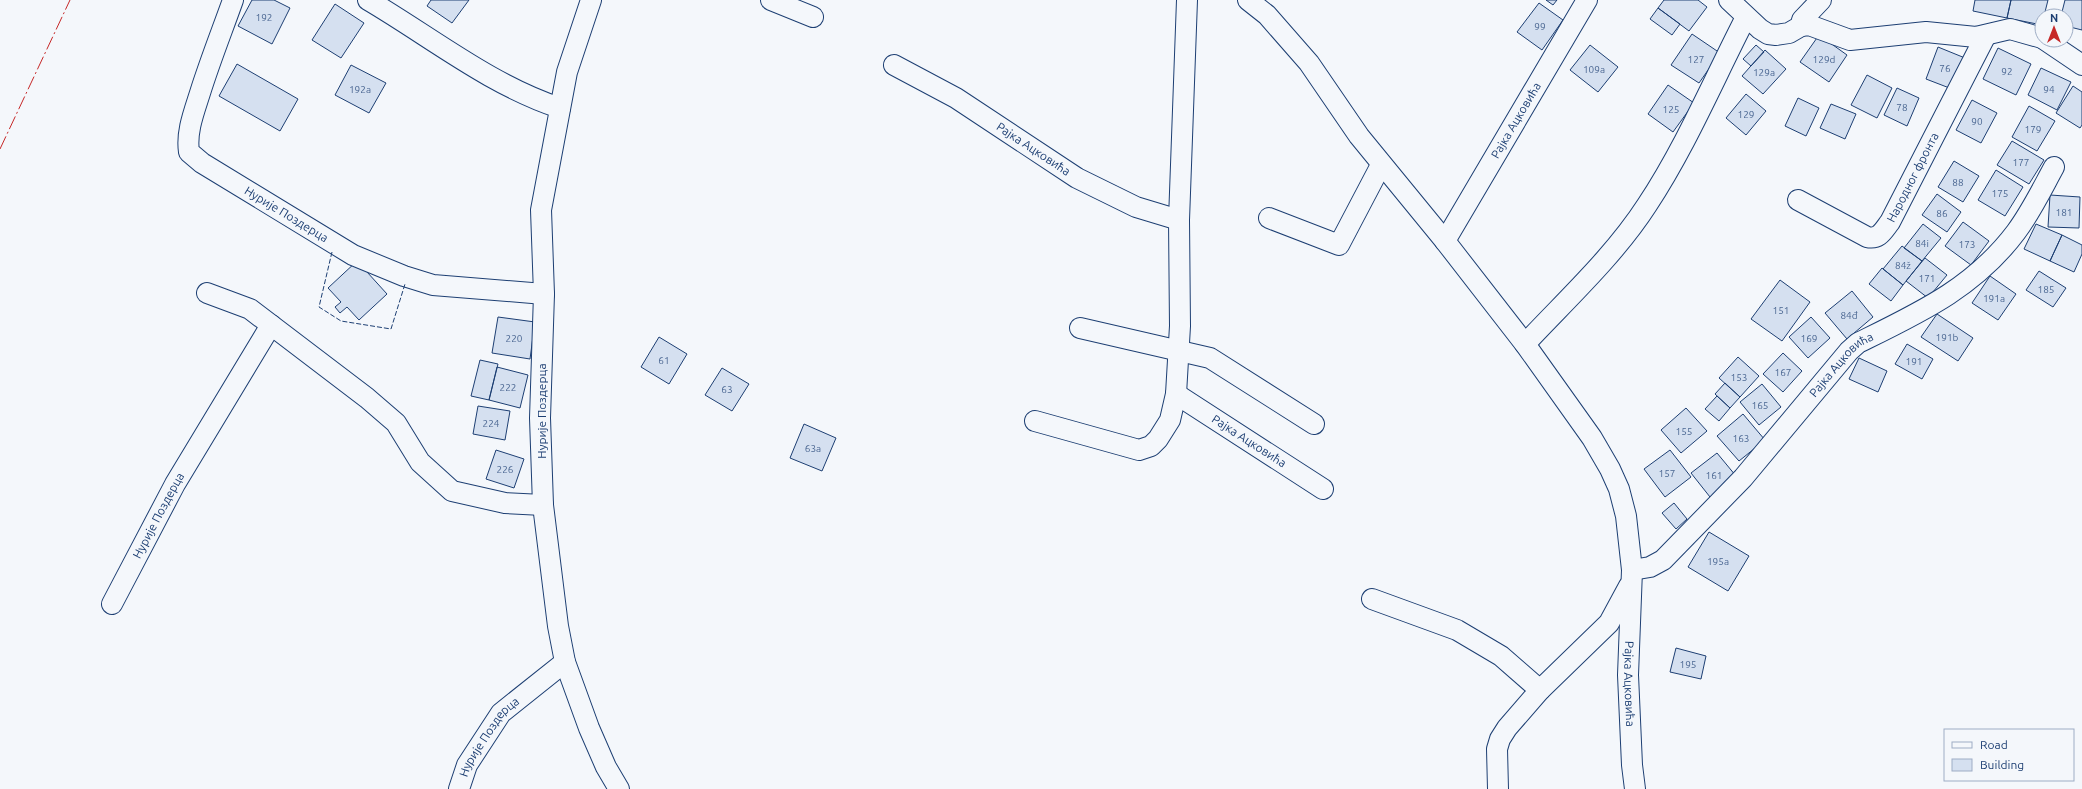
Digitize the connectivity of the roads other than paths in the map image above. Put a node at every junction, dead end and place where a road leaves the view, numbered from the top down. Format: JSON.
{"nodes":[{"id":1,"x":233,"y":0,"type":"edge"},
{"id":2,"x":368,"y":0,"type":"edge"},
{"id":3,"x":591,"y":0,"type":"edge"},
{"id":4,"x":771,"y":0,"type":"edge"},
{"id":5,"x":1188,"y":0,"type":"edge"},
{"id":6,"x":1248,"y":0,"type":"edge"},
{"id":7,"x":1587,"y":0,"type":"edge"},
{"id":8,"x":1729,"y":0,"type":"edge"},
{"id":9,"x":1821,"y":0,"type":"edge"},
{"id":10,"x":813,"y":17,"type":"dead end"},
{"id":11,"x":1746,"y":17,"type":"junction"},
{"id":12,"x":1801,"y":26,"type":"junction"},
{"id":13,"x":1985,"y":36,"type":"junction"},
{"id":14,"x":2034,"y":36,"type":"edge"},
{"id":15,"x":2057,"y":48,"type":"edge"},
{"id":16,"x":894,"y":65,"type":"dead end"},
{"id":17,"x":2082,"y":65,"type":"edge"},
{"id":18,"x":560,"y":108,"type":"junction"},
{"id":19,"x":1381,"y":164,"type":"junction"},
{"id":20,"x":2054,"y":167,"type":"dead end"},
{"id":21,"x":1798,"y":200,"type":"dead end"},
{"id":22,"x":1269,"y":218,"type":"dead end"},
{"id":23,"x":1179,"y":220,"type":"junction"},
{"id":24,"x":1445,"y":241,"type":"junction"},
{"id":25,"x":207,"y":293,"type":"dead end"},
{"id":26,"x":544,"y":294,"type":"junction"},
{"id":27,"x":271,"y":325,"type":"junction"},
{"id":28,"x":1080,"y":328,"type":"dead end"},
{"id":29,"x":1525,"y":344,"type":"junction"},
{"id":30,"x":1178,"y":349,"type":"junction"},
{"id":31,"x":1176,"y":394,"type":"junction"},
{"id":32,"x":1035,"y":421,"type":"dead end"},
{"id":33,"x":1314,"y":424,"type":"dead end"},
{"id":34,"x":1323,"y":489,"type":"dead end"},
{"id":35,"x":543,"y":505,"type":"junction"},
{"id":36,"x":1632,"y":574,"type":"junction"},
{"id":37,"x":1372,"y":599,"type":"dead end"},
{"id":38,"x":112,"y":604,"type":"dead end"},
{"id":39,"x":566,"y":662,"type":"junction"},
{"id":40,"x":1540,"y":690,"type":"junction"},
{"id":41,"x":459,"y":789,"type":"edge"},
{"id":42,"x":619,"y":789,"type":"edge"},
{"id":43,"x":1498,"y":789,"type":"edge"},
{"id":44,"x":1635,"y":789,"type":"edge"}],
"edges":[{"from":1,"to":26,"type":"street","name":"Нурије Поздерца"},
{"from":2,"to":18,"type":"street"},
{"from":3,"to":18,"type":"street","name":"Нурије Поздерца"},
{"from":4,"to":10,"type":"street"},
{"from":5,"to":23,"type":"street"},
{"from":6,"to":19,"type":"street","name":"Рајка Ацковића"},
{"from":7,"to":24,"type":"street","name":"Рајка Ацковића"},
{"from":8,"to":11,"type":"street"},
{"from":9,"to":12,"type":"street"},
{"from":11,"to":12,"type":"street"},
{"from":11,"to":29,"type":"street"},
{"from":12,"to":13,"type":"street"},
{"from":13,"to":14,"type":"street"},
{"from":13,"to":21,"type":"street","name":"Народног фронта"},
{"from":15,"to":17,"type":"street"},
{"from":16,"to":23,"type":"street","name":"Рајка Ацковића"},
{"from":18,"to":26,"type":"street","name":"Нурије Поздерца"},
{"from":19,"to":22,"type":"street"},
{"from":19,"to":24,"type":"street","name":"Рајка Ацковића"},
{"from":20,"to":36,"type":"street","name":"Рајка Ацковића"},
{"from":23,"to":30,"type":"street"},
{"from":24,"to":29,"type":"street","name":"Рајка Ацковића"},
{"from":25,"to":27,"type":"street"},
{"from":26,"to":35,"type":"street","name":"Нурије Поздерца"},
{"from":27,"to":35,"type":"street"},
{"from":27,"to":38,"type":"street","name":"Нурије Поздерца"},
{"from":28,"to":30,"type":"street"},
{"from":29,"to":36,"type":"street","name":"Рајка Ацковића"},
{"from":30,"to":31,"type":"street"},
{"from":30,"to":33,"type":"street"},
{"from":31,"to":32,"type":"street"},
{"from":31,"to":34,"type":"street","name":"Рајка Ацковића"},
{"from":35,"to":39,"type":"street","name":"Нурије Поздерца"},
{"from":36,"to":40,"type":"street"},
{"from":36,"to":44,"type":"street","name":"Рајка Ацковића"},
{"from":37,"to":40,"type":"street"},
{"from":39,"to":41,"type":"street","name":"Нурије Поздерца"},
{"from":39,"to":42,"type":"street","name":"Нурије Поздерца"},
{"from":40,"to":43,"type":"street"}]}
